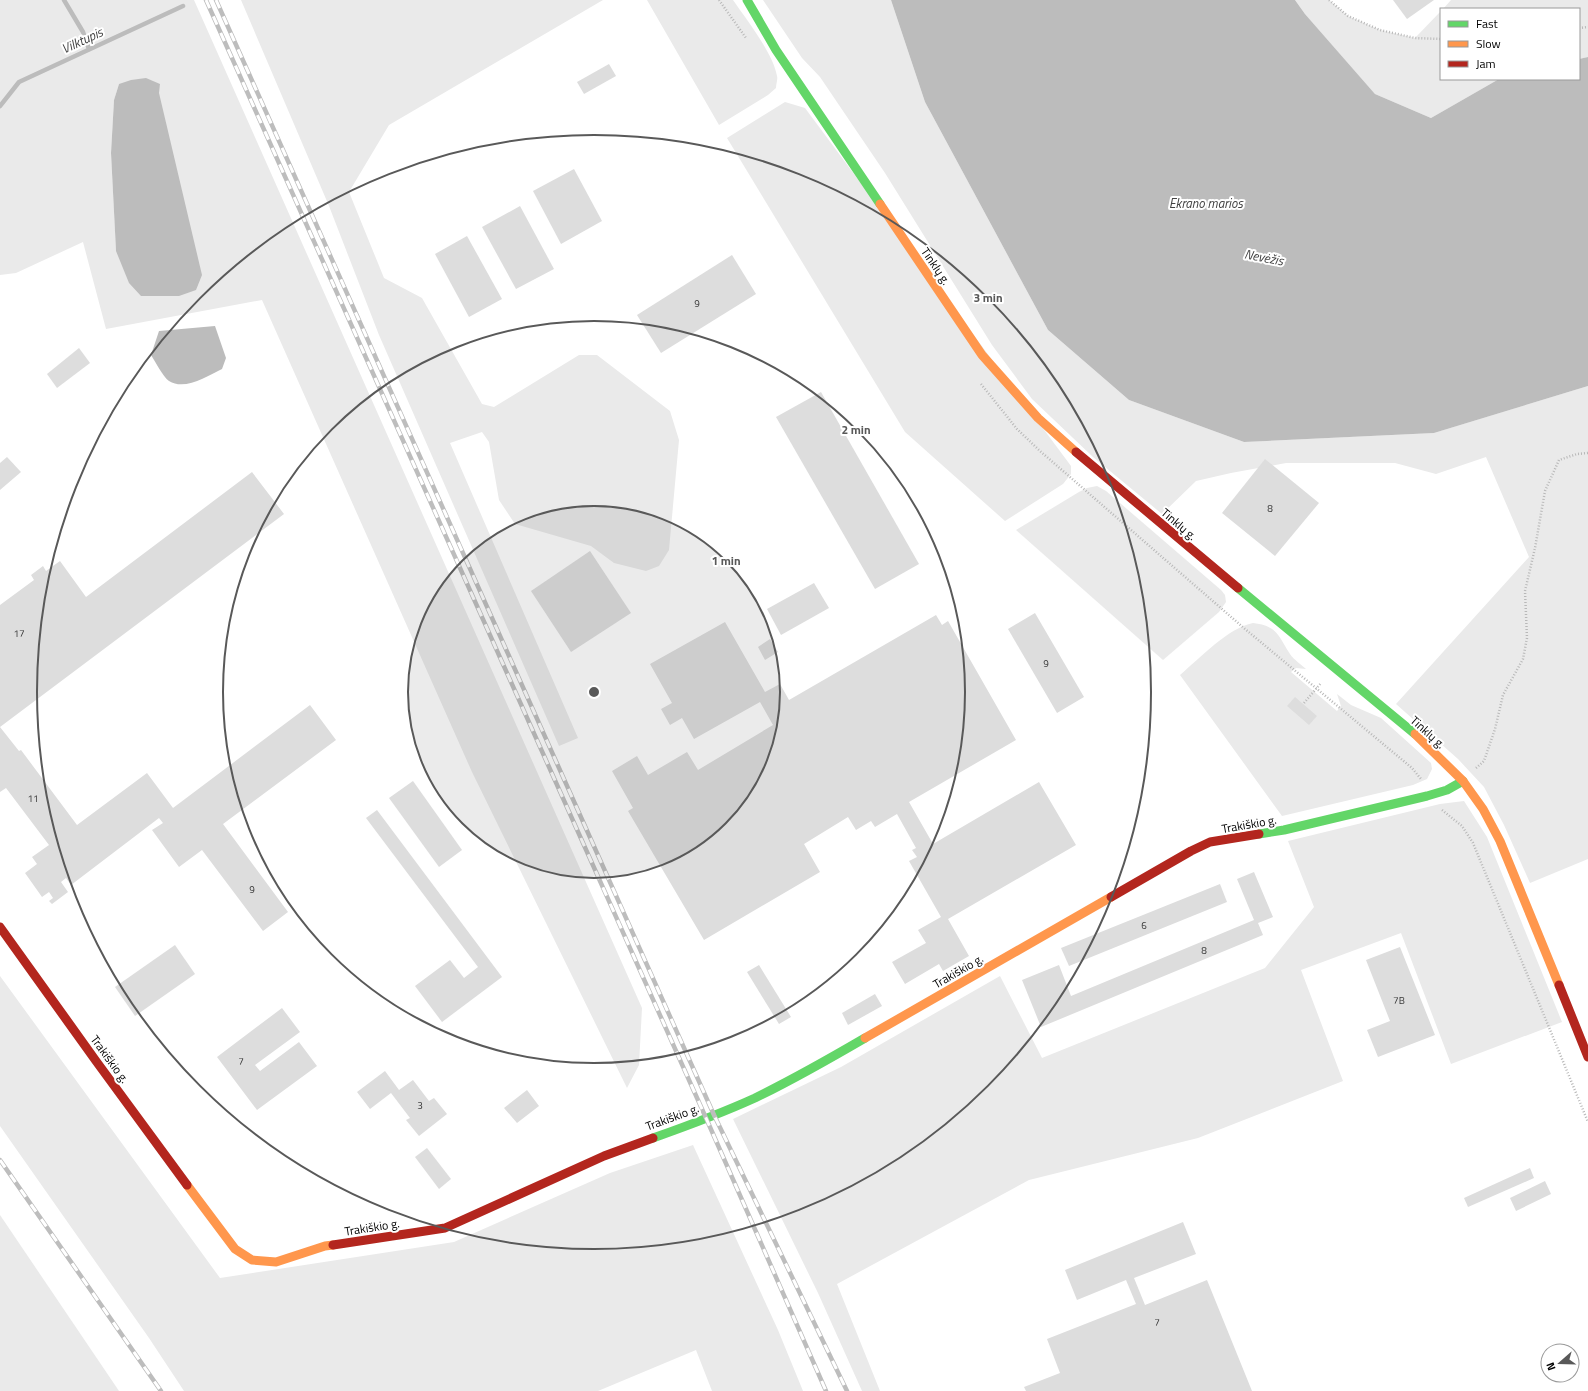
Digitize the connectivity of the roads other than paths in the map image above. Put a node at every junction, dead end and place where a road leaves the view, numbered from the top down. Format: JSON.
{"nodes":[{"id":1,"x":746,"y":0,"type":"edge"},
{"id":2,"x":1463,"y":781,"type":"junction"},
{"id":3,"x":0,"y":927,"type":"edge"},
{"id":4,"x":1588,"y":1057,"type":"edge"}],
"edges":[{"from":1,"to":2,"type":"street","name":"Tinklų g."},
{"from":2,"to":3,"type":"street","name":"Trakiškio g."},
{"from":2,"to":4,"type":"street","name":"Tinklų g."}]}
